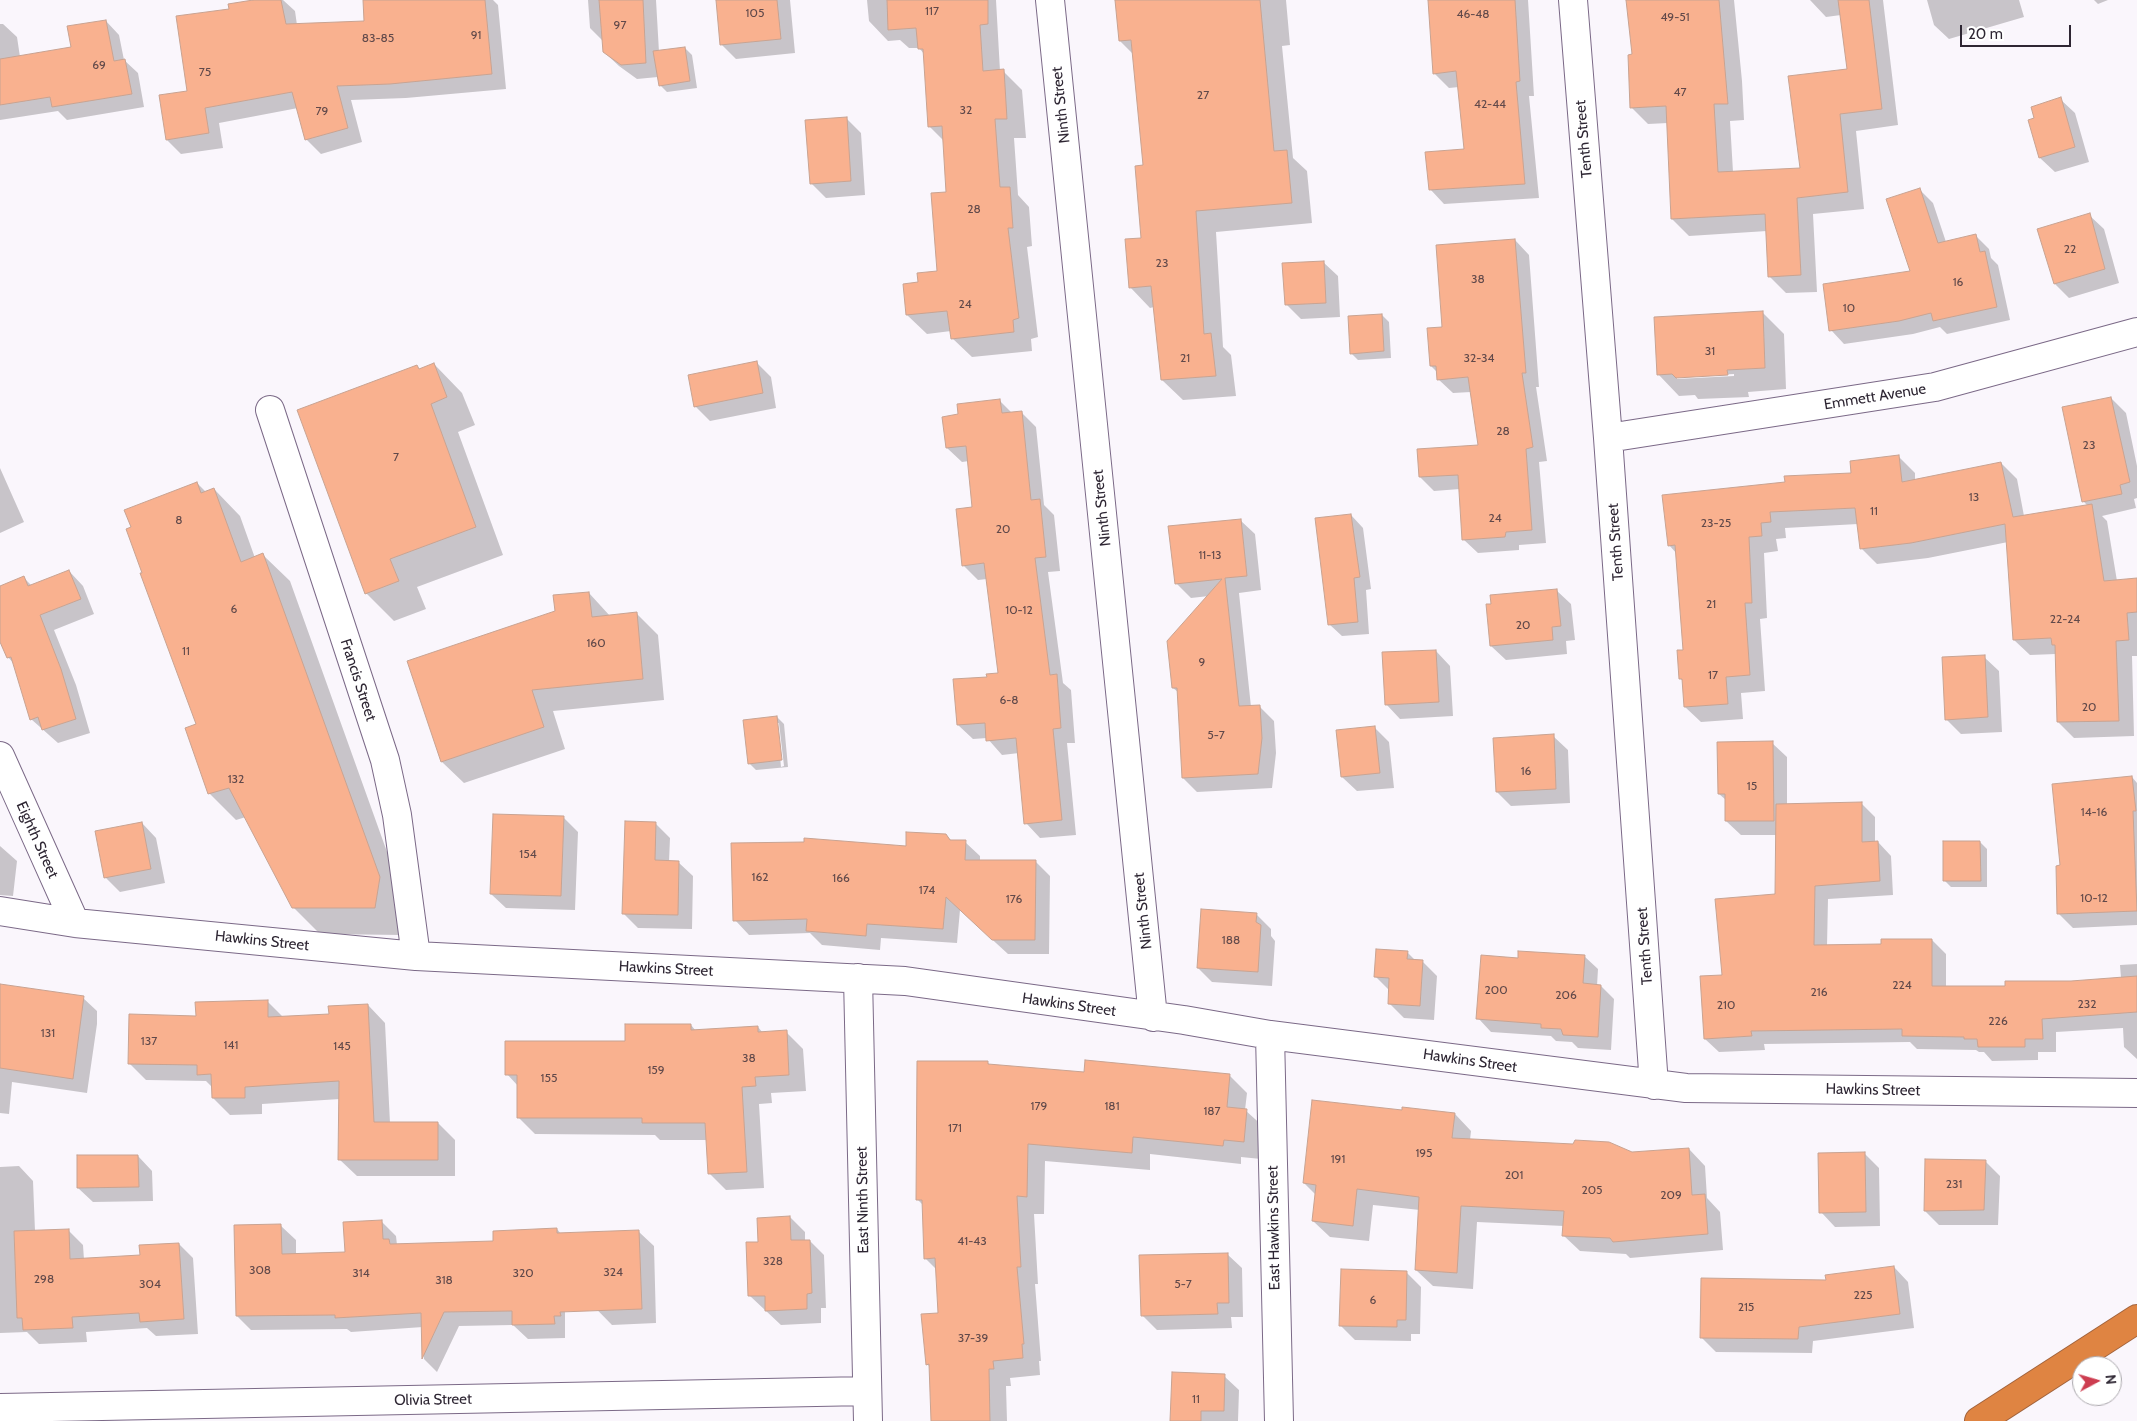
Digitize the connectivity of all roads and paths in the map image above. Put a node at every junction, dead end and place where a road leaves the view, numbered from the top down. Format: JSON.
{"nodes":[{"id":1,"x":1050,"y":0,"type":"edge"},
{"id":2,"x":1573,"y":0,"type":"edge"},
{"id":3,"x":2137,"y":332,"type":"edge"},
{"id":4,"x":270,"y":410,"type":"dead end"},
{"id":5,"x":1608,"y":438,"type":"junction"},
{"id":6,"x":0,"y":756,"type":"edge"},
{"id":7,"x":0,"y":911,"type":"edge"},
{"id":8,"x":75,"y":923,"type":"junction"},
{"id":9,"x":416,"y":956,"type":"junction"},
{"id":10,"x":858,"y":978,"type":"junction"},
{"id":11,"x":1153,"y":1017,"type":"junction"},
{"id":12,"x":1270,"y":1035,"type":"junction"},
{"id":13,"x":1654,"y":1085,"type":"junction"},
{"id":14,"x":2137,"y":1093,"type":"edge"},
{"id":15,"x":2137,"y":1319,"type":"edge"},
{"id":16,"x":867,"y":1391,"type":"junction"},
{"id":17,"x":0,"y":1408,"type":"edge"},
{"id":18,"x":868,"y":1421,"type":"edge"},
{"id":19,"x":1279,"y":1421,"type":"edge"},
{"id":20,"x":1979,"y":1421,"type":"edge"}],
"edges":[{"from":1,"to":11,"type":"street","name":"Ninth Street"},
{"from":2,"to":5,"type":"street","name":"Tenth Street"},
{"from":3,"to":5,"type":"street","name":"Emmett Avenue"},
{"from":4,"to":9,"type":"street","name":"Francis Street"},
{"from":5,"to":13,"type":"street","name":"Tenth Street"},
{"from":6,"to":8,"type":"street","name":"Eighth Street"},
{"from":7,"to":8,"type":"street","name":"Hawkins Street"},
{"from":8,"to":9,"type":"street","name":"Hawkins Street"},
{"from":9,"to":10,"type":"street","name":"Hawkins Street"},
{"from":10,"to":11,"type":"street","name":"Hawkins Street"},
{"from":10,"to":16,"type":"street","name":"East Ninth Street"},
{"from":11,"to":12,"type":"street","name":"Hawkins Street"},
{"from":12,"to":13,"type":"street","name":"Hawkins Street"},
{"from":12,"to":19,"type":"street","name":"East Hawkins Street"},
{"from":13,"to":14,"type":"street","name":"Hawkins Street"},
{"from":15,"to":20,"type":"highway"},
{"from":16,"to":17,"type":"street","name":"Olivia Street"},
{"from":16,"to":18,"type":"street","name":"East Ninth Street"}]}
